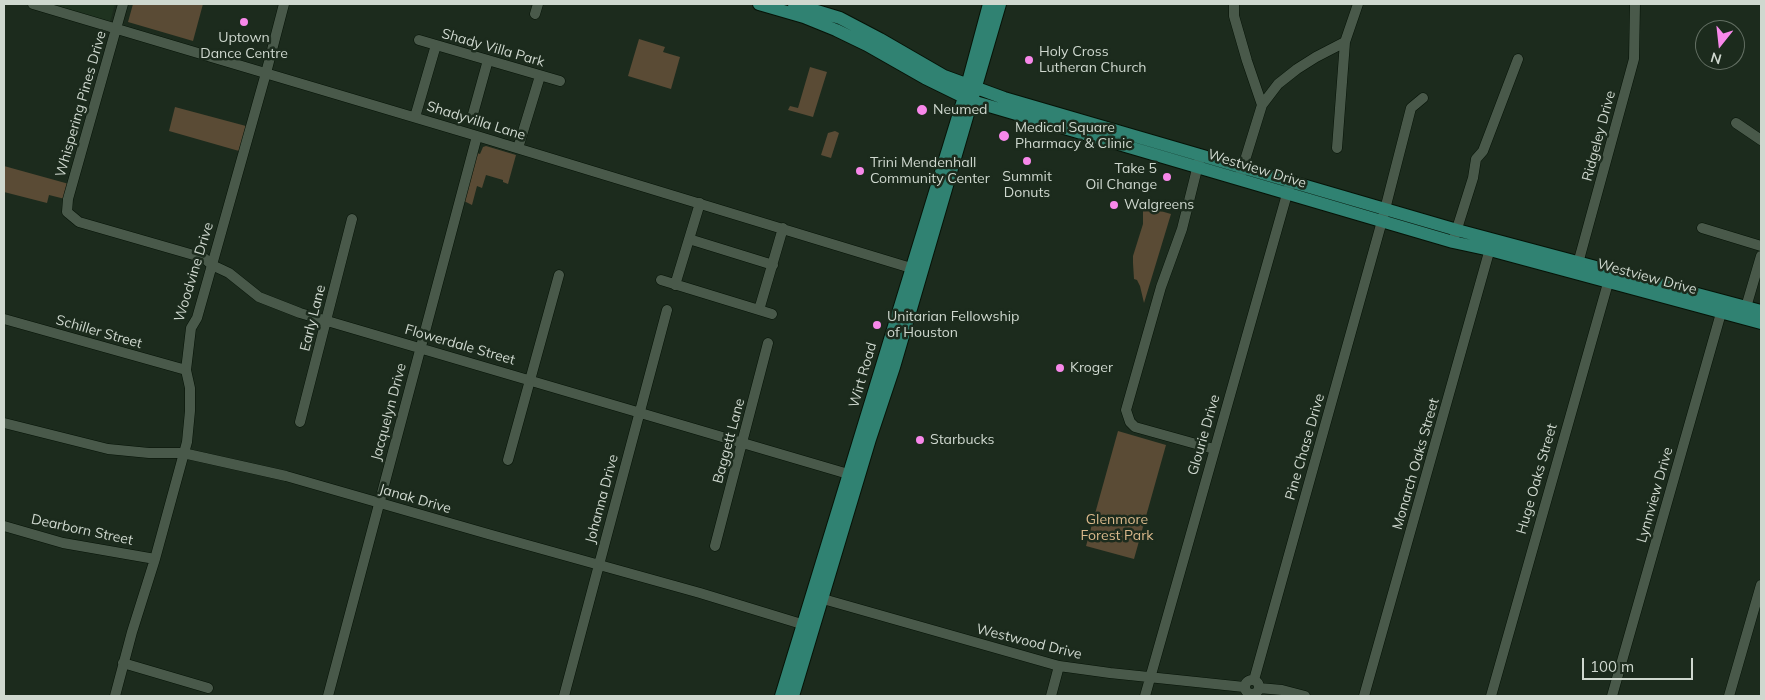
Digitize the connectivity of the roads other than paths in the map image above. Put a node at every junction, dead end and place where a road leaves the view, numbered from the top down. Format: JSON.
{"nodes":[{"id":1,"x":33,"y":4,"type":"edge"},
{"id":2,"x":123,"y":4,"type":"edge"},
{"id":3,"x":284,"y":4,"type":"edge"},
{"id":4,"x":538,"y":4,"type":"edge"},
{"id":5,"x":759,"y":4,"type":"edge"},
{"id":6,"x":794,"y":4,"type":"edge"},
{"id":7,"x":989,"y":4,"type":"edge"},
{"id":8,"x":1000,"y":4,"type":"edge"},
{"id":9,"x":1234,"y":4,"type":"edge"},
{"id":10,"x":1358,"y":4,"type":"edge"},
{"id":11,"x":1635,"y":4,"type":"edge"},
{"id":12,"x":535,"y":14,"type":"dead end"},
{"id":13,"x":838,"y":24,"type":"junction"},
{"id":14,"x":116,"y":28,"type":"junction"},
{"id":15,"x":419,"y":40,"type":"dead end"},
{"id":16,"x":1345,"y":42,"type":"junction"},
{"id":17,"x":436,"y":45,"type":"junction"},
{"id":18,"x":1518,"y":59,"type":"dead end"},
{"id":19,"x":488,"y":60,"type":"junction"},
{"id":20,"x":266,"y":73,"type":"junction"},
{"id":21,"x":540,"y":76,"type":"junction"},
{"id":22,"x":560,"y":81,"type":"dead end"},
{"id":23,"x":970,"y":93,"type":"junction"},
{"id":24,"x":1423,"y":98,"type":"dead end"},
{"id":25,"x":1262,"y":105,"type":"junction"},
{"id":26,"x":473,"y":114,"type":"dead end"},
{"id":27,"x":415,"y":117,"type":"junction"},
{"id":28,"x":1736,"y":123,"type":"dead end"},
{"id":29,"x":477,"y":136,"type":"junction"},
{"id":30,"x":1761,"y":140,"type":"edge"},
{"id":31,"x":518,"y":148,"type":"junction"},
{"id":32,"x":1337,"y":148,"type":"dead end"},
{"id":33,"x":1199,"y":161,"type":"junction"},
{"id":34,"x":1241,"y":174,"type":"junction"},
{"id":35,"x":1288,"y":188,"type":"junction"},
{"id":36,"x":700,"y":203,"type":"junction"},
{"id":37,"x":67,"y":212,"type":"joint"},
{"id":38,"x":1384,"y":215,"type":"junction"},
{"id":39,"x":352,"y":219,"type":"dead end"},
{"id":40,"x":783,"y":228,"type":"junction"},
{"id":41,"x":1702,"y":228,"type":"dead end"},
{"id":42,"x":1455,"y":236,"type":"junction"},
{"id":43,"x":689,"y":239,"type":"junction"},
{"id":44,"x":1491,"y":245,"type":"junction"},
{"id":45,"x":1761,"y":246,"type":"edge"},
{"id":46,"x":1761,"y":256,"type":"edge"},
{"id":47,"x":212,"y":265,"type":"junction"},
{"id":48,"x":773,"y":265,"type":"junction"},
{"id":49,"x":1577,"y":267,"type":"junction"},
{"id":50,"x":911,"y":268,"type":"junction"},
{"id":51,"x":559,"y":275,"type":"dead end"},
{"id":52,"x":1610,"y":276,"type":"junction"},
{"id":53,"x":661,"y":280,"type":"dead end"},
{"id":54,"x":675,"y":285,"type":"junction"},
{"id":55,"x":1723,"y":306,"type":"junction"},
{"id":56,"x":667,"y":310,"type":"dead end"},
{"id":57,"x":760,"y":310,"type":"junction"},
{"id":58,"x":1761,"y":311,"type":"edge"},
{"id":59,"x":1745,"y":312,"type":"junction"},
{"id":60,"x":772,"y":314,"type":"dead end"},
{"id":61,"x":4,"y":319,"type":"edge"},
{"id":62,"x":327,"y":321,"type":"junction"},
{"id":63,"x":1761,"y":323,"type":"edge"},
{"id":64,"x":768,"y":343,"type":"dead end"},
{"id":65,"x":420,"y":348,"type":"junction"},
{"id":66,"x":186,"y":370,"type":"junction"},
{"id":67,"x":529,"y":379,"type":"junction"},
{"id":68,"x":640,"y":412,"type":"junction"},
{"id":69,"x":300,"y":422,"type":"dead end"},
{"id":70,"x":4,"y":423,"type":"edge"},
{"id":71,"x":743,"y":442,"type":"junction"},
{"id":72,"x":1214,"y":449,"type":"junction"},
{"id":73,"x":183,"y":454,"type":"junction"},
{"id":74,"x":508,"y":460,"type":"dead end"},
{"id":75,"x":854,"y":476,"type":"junction"},
{"id":76,"x":380,"y":502,"type":"junction"},
{"id":77,"x":4,"y":526,"type":"edge"},
{"id":78,"x":715,"y":546,"type":"dead end"},
{"id":79,"x":155,"y":559,"type":"junction"},
{"id":80,"x":598,"y":565,"type":"junction"},
{"id":81,"x":1761,"y":585,"type":"edge"},
{"id":82,"x":817,"y":598,"type":"junction"},
{"id":83,"x":808,"y":626,"type":"junction"},
{"id":84,"x":123,"y":663,"type":"junction"},
{"id":85,"x":1059,"y":666,"type":"junction"},
{"id":86,"x":1150,"y":676,"type":"junction"},
{"id":87,"x":208,"y":688,"type":"dead end"},
{"id":88,"x":1251,"y":689,"type":"edge"},
{"id":89,"x":115,"y":696,"type":"edge"},
{"id":90,"x":328,"y":696,"type":"edge"},
{"id":91,"x":564,"y":696,"type":"edge"},
{"id":92,"x":781,"y":696,"type":"edge"},
{"id":93,"x":793,"y":696,"type":"edge"},
{"id":94,"x":1051,"y":696,"type":"edge"},
{"id":95,"x":1145,"y":696,"type":"edge"},
{"id":96,"x":1305,"y":696,"type":"edge"},
{"id":97,"x":1364,"y":696,"type":"edge"},
{"id":98,"x":1491,"y":696,"type":"edge"},
{"id":99,"x":1612,"y":696,"type":"edge"},
{"id":100,"x":1729,"y":696,"type":"edge"}],
"edges":[{"from":1,"to":14,"type":"street","name":"Shadyvilla Lane"},
{"from":2,"to":14,"type":"street","name":"Whispering Pines Drive"},
{"from":3,"to":20,"type":"street","name":"Woodvine Drive"},
{"from":4,"to":12,"type":"street"},
{"from":5,"to":13,"type":"main road","name":"Westview Drive"},
{"from":6,"to":13,"type":"main road","name":"Westview Drive"},
{"from":7,"to":23,"type":"main road","name":"Wirt Road"},
{"from":8,"to":23,"type":"main road","name":"Wirt Road"},
{"from":9,"to":25,"type":"street"},
{"from":10,"to":16,"type":"street"},
{"from":11,"to":49,"type":"street","name":"Ridgeley Drive"},
{"from":13,"to":23,"type":"main road","name":"Westview Drive"},
{"from":14,"to":20,"type":"street","name":"Shadyvilla Lane"},
{"from":14,"to":37,"type":"street","name":"Whispering Pines Drive"},
{"from":15,"to":17,"type":"street","name":"Shady Villa Park"},
{"from":16,"to":25,"type":"street"},
{"from":16,"to":32,"type":"street"},
{"from":17,"to":19,"type":"street","name":"Shady Villa Park"},
{"from":17,"to":27,"type":"street"},
{"from":18,"to":42,"type":"street"},
{"from":19,"to":21,"type":"street","name":"Shady Villa Park"},
{"from":19,"to":26,"type":"street"},
{"from":20,"to":27,"type":"street","name":"Shadyvilla Lane"},
{"from":20,"to":47,"type":"street","name":"Woodvine Drive"},
{"from":21,"to":22,"type":"street","name":"Shady Villa Park"},
{"from":21,"to":31,"type":"street"},
{"from":23,"to":33,"type":"main road","name":"Westview Drive"},
{"from":23,"to":50,"type":"main road","name":"Wirt Road"},
{"from":23,"to":75,"type":"main road","name":"Wirt Road"},
{"from":24,"to":38,"type":"street","name":"Pine Chase Drive"},
{"from":25,"to":34,"type":"street"},
{"from":27,"to":29,"type":"street","name":"Shadyvilla Lane"},
{"from":28,"to":30,"type":"street"},
{"from":29,"to":31,"type":"street","name":"Shadyvilla Lane"},
{"from":29,"to":65,"type":"street","name":"Jacquelyn Drive"},
{"from":31,"to":36,"type":"street","name":"Shadyvilla Lane"},
{"from":33,"to":34,"type":"main road","name":"Westview Drive"},
{"from":33,"to":72,"type":"street"},
{"from":34,"to":35,"type":"main road","name":"Westview Drive"},
{"from":35,"to":38,"type":"main road","name":"Westview Drive"},
{"from":35,"to":72,"type":"street","name":"Glourie Drive"},
{"from":36,"to":40,"type":"street","name":"Shadyvilla Lane"},
{"from":36,"to":43,"type":"street"},
{"from":37,"to":47,"type":"street","name":"Flowerdale Street"},
{"from":38,"to":42,"type":"main road","name":"Westview Drive"},
{"from":38,"to":88,"type":"street","name":"Pine Chase Drive"},
{"from":39,"to":62,"type":"street","name":"Early Lane"},
{"from":40,"to":48,"type":"street"},
{"from":40,"to":50,"type":"street","name":"Shadyvilla Lane"},
{"from":41,"to":45,"type":"street"},
{"from":42,"to":44,"type":"main road","name":"Westview Drive"},
{"from":43,"to":48,"type":"street"},
{"from":43,"to":54,"type":"street"},
{"from":44,"to":49,"type":"main road","name":"Westview Drive"},
{"from":44,"to":97,"type":"street","name":"Monarch Oaks Street"},
{"from":46,"to":59,"type":"street"},
{"from":47,"to":62,"type":"street","name":"Flowerdale Street"},
{"from":47,"to":66,"type":"street","name":"Woodvine Drive"},
{"from":48,"to":57,"type":"street"},
{"from":49,"to":52,"type":"main road","name":"Westview Drive"},
{"from":50,"to":75,"type":"main road","name":"Wirt Road"},
{"from":51,"to":67,"type":"street"},
{"from":52,"to":55,"type":"main road","name":"Westview Drive"},
{"from":52,"to":98,"type":"street","name":"Huge Oaks Street"},
{"from":53,"to":54,"type":"street"},
{"from":54,"to":57,"type":"street"},
{"from":55,"to":59,"type":"main road","name":"Westview Drive"},
{"from":55,"to":99,"type":"street","name":"Lynnview Drive"},
{"from":56,"to":68,"type":"street","name":"Johanna Drive"},
{"from":57,"to":60,"type":"street"},
{"from":58,"to":59,"type":"main road","name":"Westview Drive"},
{"from":59,"to":63,"type":"main road","name":"Westview Drive"},
{"from":61,"to":66,"type":"street","name":"Schiller Street"},
{"from":62,"to":65,"type":"street","name":"Flowerdale Street"},
{"from":62,"to":69,"type":"street","name":"Early Lane"},
{"from":64,"to":71,"type":"street","name":"Baggett Lane"},
{"from":65,"to":67,"type":"street","name":"Flowerdale Street"},
{"from":65,"to":76,"type":"street","name":"Jacquelyn Drive"},
{"from":66,"to":73,"type":"street","name":"Woodvine Drive"},
{"from":67,"to":68,"type":"street","name":"Flowerdale Street"},
{"from":67,"to":74,"type":"street"},
{"from":68,"to":71,"type":"street","name":"Flowerdale Street"},
{"from":68,"to":80,"type":"street","name":"Johanna Drive"},
{"from":70,"to":73,"type":"street","name":"Janak Drive"},
{"from":71,"to":75,"type":"street","name":"Flowerdale Street"},
{"from":71,"to":78,"type":"street","name":"Baggett Lane"},
{"from":72,"to":86,"type":"street","name":"Glourie Drive"},
{"from":73,"to":76,"type":"street","name":"Janak Drive"},
{"from":73,"to":79,"type":"street","name":"Woodvine Drive"},
{"from":75,"to":82,"type":"main road","name":"Wirt Road"},
{"from":76,"to":80,"type":"street","name":"Janak Drive"},
{"from":76,"to":90,"type":"street","name":"Jacquelyn Drive"},
{"from":77,"to":79,"type":"street","name":"Dearborn Street"},
{"from":79,"to":84,"type":"street","name":"Woodvine Drive"},
{"from":80,"to":83,"type":"street","name":"Janak Drive"},
{"from":80,"to":91,"type":"street","name":"Johanna Drive"},
{"from":81,"to":100,"type":"street"},
{"from":82,"to":83,"type":"main road","name":"Wirt Road"},
{"from":82,"to":85,"type":"street","name":"Westwood Drive"},
{"from":83,"to":92,"type":"main road","name":"Wirt Road"},
{"from":83,"to":93,"type":"main road","name":"Wirt Road"},
{"from":84,"to":87,"type":"street"},
{"from":84,"to":89,"type":"street","name":"Woodvine Drive"},
{"from":85,"to":86,"type":"street","name":"Westwood Drive"},
{"from":85,"to":94,"type":"street"},
{"from":86,"to":88,"type":"street","name":"Westwood Drive"},
{"from":86,"to":95,"type":"street","name":"Glourie Drive"},
{"from":88,"to":96,"type":"street","name":"Westwood Drive"}]}
